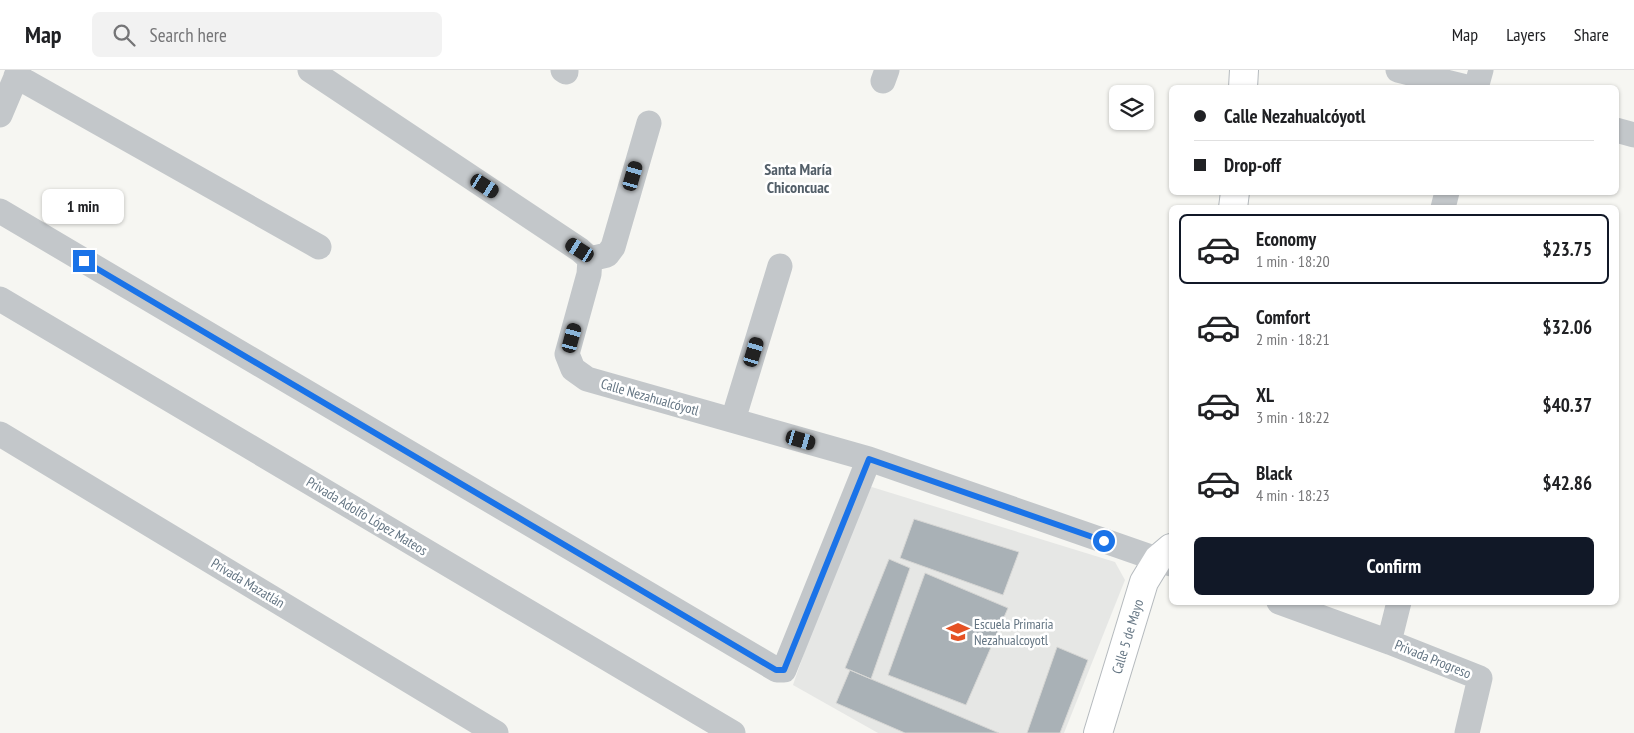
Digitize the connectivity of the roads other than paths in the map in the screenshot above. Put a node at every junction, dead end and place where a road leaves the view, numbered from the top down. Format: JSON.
{"nodes":[{"id":1,"x":310,"y":70,"type":"edge"},
{"id":2,"x":1244,"y":70,"type":"edge"},
{"id":3,"x":1398,"y":70,"type":"edge"},
{"id":4,"x":1482,"y":70,"type":"edge"},
{"id":5,"x":18,"y":73,"type":"edge"},
{"id":6,"x":1243,"y":85,"type":"edge"},
{"id":7,"x":1458,"y":85,"type":"edge"},
{"id":8,"x":1477,"y":85,"type":"edge"},
{"id":9,"x":0,"y":116,"type":"edge"},
{"id":10,"x":649,"y":123,"type":"dead end"},
{"id":11,"x":1619,"y":131,"type":"edge"},
{"id":12,"x":1634,"y":135,"type":"edge"},
{"id":13,"x":0,"y":212,"type":"edge"},
{"id":14,"x":319,"y":247,"type":"dead end"},
{"id":15,"x":590,"y":259,"type":"junction"},
{"id":16,"x":780,"y":266,"type":"dead end"},
{"id":17,"x":0,"y":299,"type":"edge"},
{"id":18,"x":733,"y":420,"type":"junction"},
{"id":19,"x":0,"y":434,"type":"edge"},
{"id":20,"x":869,"y":459,"type":"junction"},
{"id":21,"x":1167,"y":557,"type":"edge"},
{"id":22,"x":1287,"y":605,"type":"edge"},
{"id":23,"x":1398,"y":605,"type":"edge"},
{"id":24,"x":1389,"y":642,"type":"junction"},
{"id":25,"x":496,"y":733,"type":"edge"},
{"id":26,"x":733,"y":733,"type":"edge"},
{"id":27,"x":1098,"y":733,"type":"edge"},
{"id":28,"x":1466,"y":733,"type":"edge"}],
"edges":[{"from":1,"to":15,"type":"street"},
{"from":2,"to":6,"type":"main road"},
{"from":3,"to":7,"type":"street"},
{"from":4,"to":8,"type":"street"},
{"from":5,"to":9,"type":"street"},
{"from":5,"to":14,"type":"street"},
{"from":10,"to":15,"type":"street"},
{"from":11,"to":12,"type":"street"},
{"from":13,"to":20,"type":"street"},
{"from":15,"to":18,"type":"street","name":"Calle Nezahualcóyotl"},
{"from":16,"to":18,"type":"street"},
{"from":17,"to":26,"type":"street","name":"Privada Adolfo López Mateos"},
{"from":18,"to":20,"type":"street","name":"Calle Nezahualcóyotl"},
{"from":19,"to":25,"type":"street","name":"Privada Mazatlán"},
{"from":20,"to":21,"type":"street","name":"Calle Nezahualcóyotl"},
{"from":21,"to":27,"type":"main road","name":"Calle 5 de Mayo"},
{"from":22,"to":24,"type":"street"},
{"from":23,"to":24,"type":"street"},
{"from":24,"to":28,"type":"street","name":"Privada Progreso"}]}
